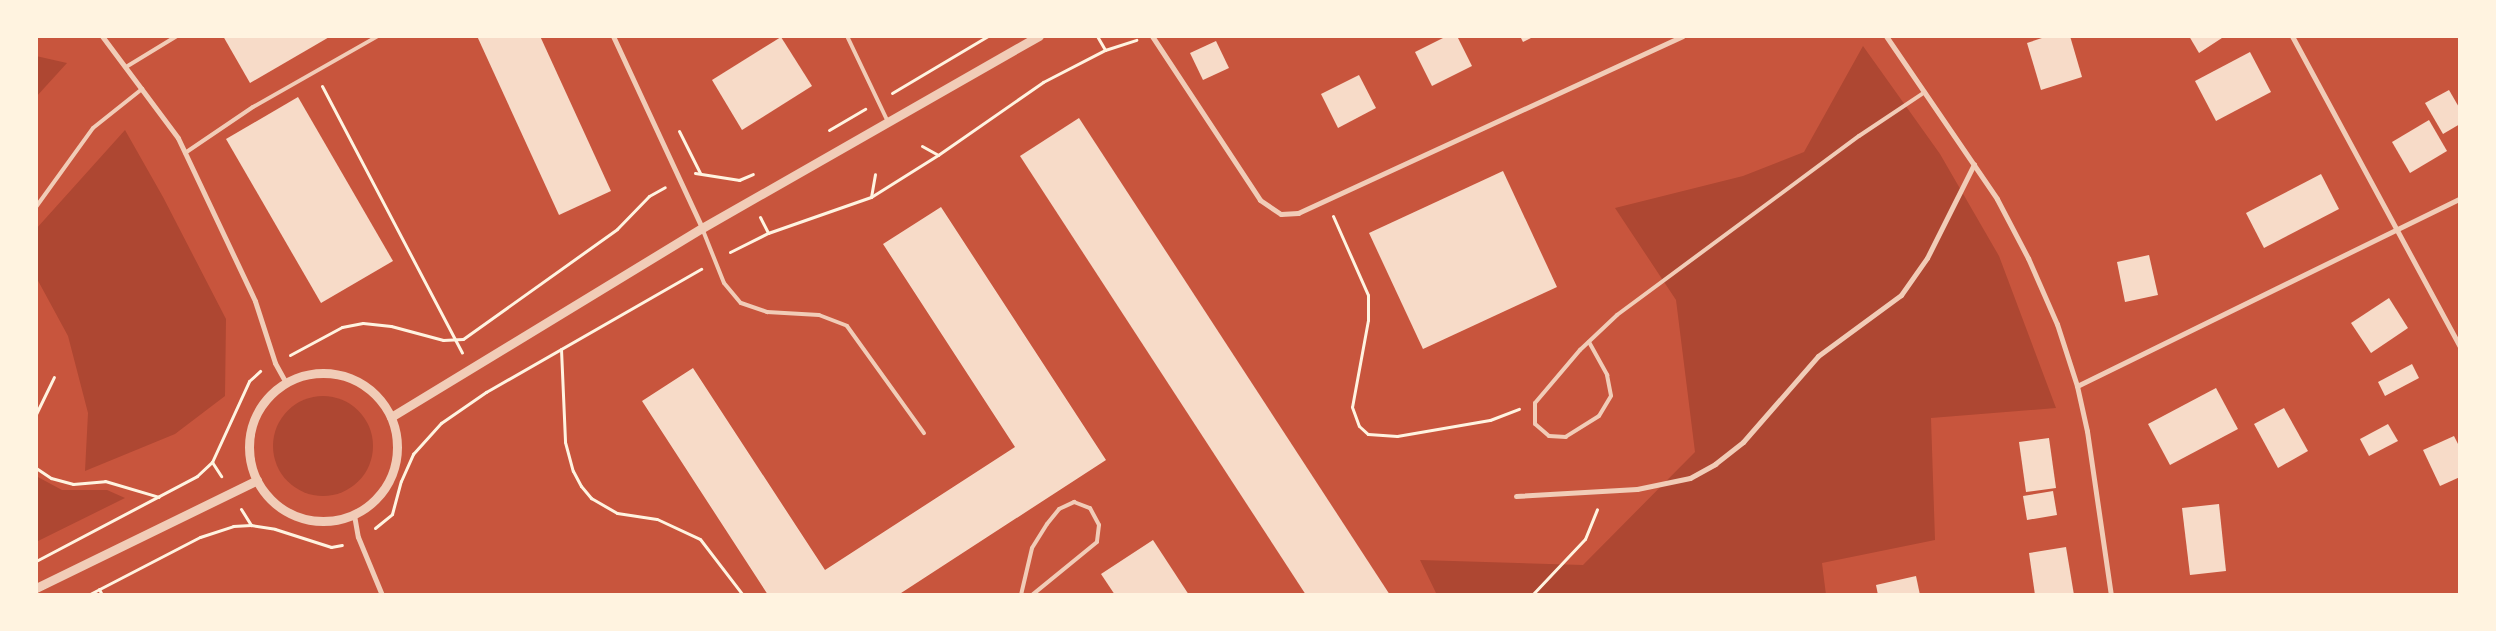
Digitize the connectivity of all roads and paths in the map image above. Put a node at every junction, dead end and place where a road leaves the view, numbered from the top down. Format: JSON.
{"nodes":[{"id":1,"x":102,"y":36,"type":"edge"},
{"id":2,"x":177,"y":36,"type":"edge"},
{"id":3,"x":378,"y":36,"type":"edge"},
{"id":4,"x":613,"y":36,"type":"edge"},
{"id":5,"x":847,"y":36,"type":"edge"},
{"id":6,"x":988,"y":36,"type":"edge"},
{"id":7,"x":1039,"y":36,"type":"edge"},
{"id":8,"x":1097,"y":36,"type":"edge"},
{"id":9,"x":1144,"y":36,"type":"edge"},
{"id":10,"x":1152,"y":36,"type":"edge"},
{"id":11,"x":1682,"y":36,"type":"edge"},
{"id":12,"x":1886,"y":36,"type":"edge"},
{"id":13,"x":2292,"y":36,"type":"edge"},
{"id":14,"x":1105,"y":50,"type":"junction"},
{"id":15,"x":126,"y":66,"type":"junction"},
{"id":16,"x":314,"y":72,"type":"junction"},
{"id":17,"x":142,"y":89,"type":"junction"},
{"id":18,"x":1925,"y":92,"type":"junction"},
{"id":19,"x":876,"y":102,"type":"junction"},
{"id":20,"x":888,"y":122,"type":"junction"},
{"id":21,"x":826,"y":132,"type":"dead end"},
{"id":22,"x":922,"y":146,"type":"dead end"},
{"id":23,"x":185,"y":153,"type":"junction"},
{"id":24,"x":938,"y":155,"type":"junction"},
{"id":25,"x":1974,"y":164,"type":"junction"},
{"id":26,"x":758,"y":172,"type":"dead end"},
{"id":27,"x":875,"y":174,"type":"dead end"},
{"id":28,"x":680,"y":180,"type":"junction"},
{"id":29,"x":871,"y":197,"type":"junction"},
{"id":30,"x":2460,"y":198,"type":"edge"},
{"id":31,"x":1325,"y":200,"type":"junction"},
{"id":32,"x":36,"y":208,"type":"edge"},
{"id":33,"x":702,"y":228,"type":"junction"},
{"id":34,"x":2397,"y":230,"type":"junction"},
{"id":35,"x":714,"y":261,"type":"junction"},
{"id":36,"x":455,"y":342,"type":"junction"},
{"id":37,"x":1589,"y":342,"type":"junction"},
{"id":38,"x":2460,"y":347,"type":"edge"},
{"id":39,"x":562,"y":349,"type":"junction"},
{"id":40,"x":275,"y":363,"type":"junction"},
{"id":41,"x":54,"y":377,"type":"dead end"},
{"id":42,"x":286,"y":383,"type":"junction"},
{"id":43,"x":2077,"y":386,"type":"junction"},
{"id":44,"x":1535,"y":403,"type":"junction"},
{"id":45,"x":36,"y":414,"type":"edge"},
{"id":46,"x":391,"y":417,"type":"junction"},
{"id":47,"x":924,"y":433,"type":"dead end"},
{"id":48,"x":36,"y":468,"type":"edge"},
{"id":49,"x":257,"y":480,"type":"junction"},
{"id":50,"x":1602,"y":491,"type":"junction"},
{"id":51,"x":1516,"y":496,"type":"dead end"},
{"id":52,"x":159,"y":497,"type":"junction"},
{"id":53,"x":354,"y":515,"type":"junction"},
{"id":54,"x":358,"y":537,"type":"junction"},
{"id":55,"x":36,"y":561,"type":"edge"},
{"id":56,"x":36,"y":588,"type":"edge"},
{"id":57,"x":99,"y":589,"type":"junction"},
{"id":58,"x":88,"y":595,"type":"edge"},
{"id":59,"x":102,"y":595,"type":"edge"},
{"id":60,"x":382,"y":595,"type":"edge"},
{"id":61,"x":743,"y":595,"type":"edge"},
{"id":62,"x":1021,"y":595,"type":"edge"},
{"id":63,"x":1032,"y":595,"type":"edge"},
{"id":64,"x":1532,"y":595,"type":"edge"},
{"id":65,"x":2111,"y":595,"type":"edge"}],
"edges":[{"from":1,"to":15,"type":"street"},
{"from":2,"to":15,"type":"lane"},
{"from":3,"to":16,"type":"lane"},
{"from":4,"to":28,"type":"street"},
{"from":5,"to":19,"type":"lane"},
{"from":6,"to":19,"type":"path"},
{"from":7,"to":20,"type":"street"},
{"from":8,"to":14,"type":"path"},
{"from":9,"to":14,"type":"path"},
{"from":10,"to":31,"type":"street"},
{"from":11,"to":31,"type":"street"},
{"from":12,"to":18,"type":"street"},
{"from":13,"to":34,"type":"street"},
{"from":14,"to":24,"type":"path"},
{"from":15,"to":17,"type":"street"},
{"from":16,"to":23,"type":"lane"},
{"from":16,"to":36,"type":"path"},
{"from":17,"to":23,"type":"street"},
{"from":17,"to":32,"type":"lane"},
{"from":18,"to":25,"type":"street"},
{"from":18,"to":37,"type":"lane"},
{"from":19,"to":20,"type":"lane"},
{"from":19,"to":21,"type":"path"},
{"from":20,"to":33,"type":"street"},
{"from":22,"to":24,"type":"path"},
{"from":23,"to":40,"type":"street"},
{"from":24,"to":29,"type":"path"},
{"from":25,"to":43,"type":"street"},
{"from":25,"to":50,"type":"street"},
{"from":26,"to":28,"type":"path"},
{"from":27,"to":29,"type":"path"},
{"from":28,"to":33,"type":"street"},
{"from":28,"to":36,"type":"path"},
{"from":29,"to":35,"type":"path"},
{"from":30,"to":34,"type":"street"},
{"from":31,"to":44,"type":"path"},
{"from":33,"to":35,"type":"lane"},
{"from":33,"to":46,"type":"street"},
{"from":34,"to":38,"type":"street"},
{"from":34,"to":43,"type":"street"},
{"from":35,"to":39,"type":"path"},
{"from":35,"to":47,"type":"lane"},
{"from":36,"to":40,"type":"path"},
{"from":37,"to":44,"type":"lane"},
{"from":37,"to":44,"type":"lane"},
{"from":39,"to":54,"type":"path"},
{"from":39,"to":61,"type":"path"},
{"from":40,"to":42,"type":"street"},
{"from":40,"to":52,"type":"path"},
{"from":41,"to":45,"type":"path"},
{"from":42,"to":46,"type":"street"},
{"from":42,"to":49,"type":"street"},
{"from":43,"to":65,"type":"street"},
{"from":46,"to":53,"type":"street"},
{"from":48,"to":52,"type":"path"},
{"from":49,"to":53,"type":"street"},
{"from":49,"to":56,"type":"street"},
{"from":50,"to":51,"type":"street"},
{"from":50,"to":64,"type":"path"},
{"from":52,"to":55,"type":"path"},
{"from":53,"to":54,"type":"street"},
{"from":54,"to":57,"type":"path"},
{"from":54,"to":60,"type":"street"},
{"from":57,"to":58,"type":"path"},
{"from":57,"to":59,"type":"path"},
{"from":62,"to":63,"type":"lane"}]}
